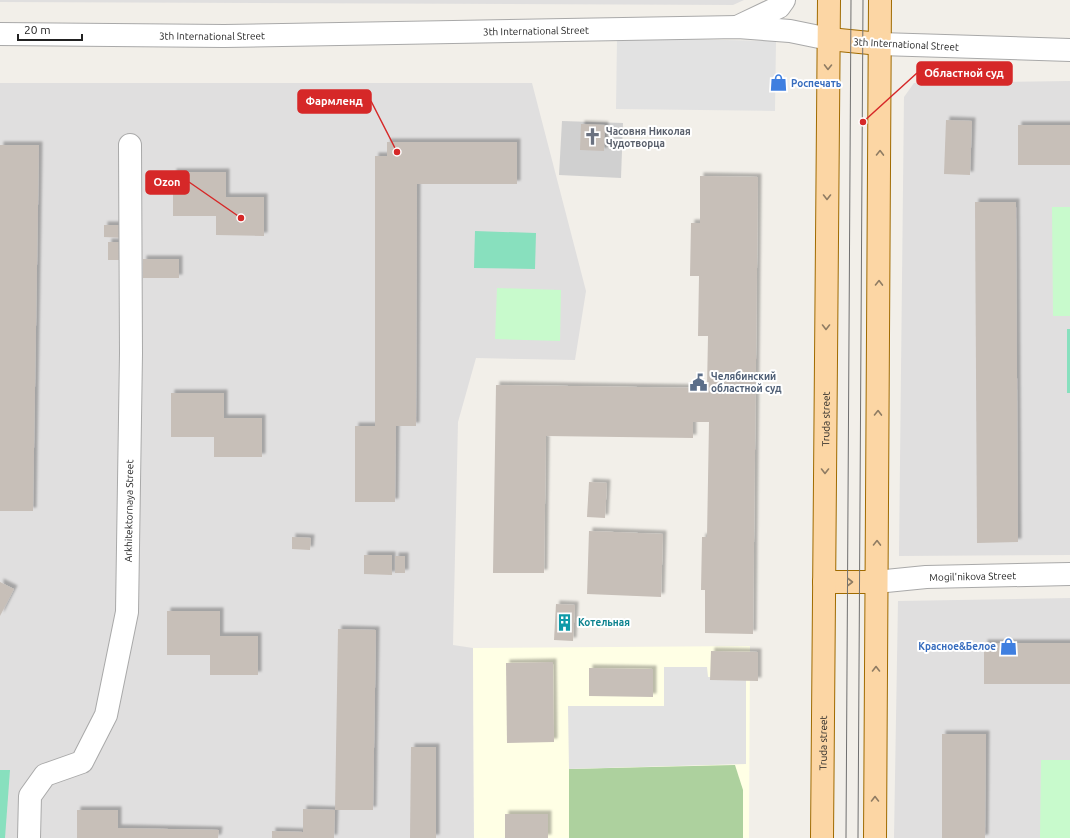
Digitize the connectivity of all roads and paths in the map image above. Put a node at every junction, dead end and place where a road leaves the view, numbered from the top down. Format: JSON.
{"nodes":[{"id":1,"x":784,"y":0,"type":"edge"},
{"id":2,"x":829,"y":0,"type":"edge"},
{"id":3,"x":880,"y":0,"type":"edge"},
{"id":4,"x":738,"y":27,"type":"junction"},
{"id":5,"x":0,"y":34,"type":"edge"},
{"id":6,"x":829,"y":39,"type":"junction"},
{"id":7,"x":880,"y":44,"type":"junction"},
{"id":8,"x":1070,"y":50,"type":"edge"},
{"id":9,"x":130,"y":145,"type":"dead end"},
{"id":10,"x":1070,"y":574,"type":"edge"},
{"id":11,"x":824,"y":582,"type":"junction"},
{"id":12,"x":876,"y":582,"type":"junction"},
{"id":13,"x":29,"y":838,"type":"edge"},
{"id":14,"x":822,"y":838,"type":"edge"},
{"id":15,"x":875,"y":838,"type":"edge"}],
"edges":[{"from":1,"to":4,"type":"street"},
{"from":2,"to":6,"type":"main road","name":"Truda street"},
{"from":3,"to":7,"type":"main road"},
{"from":4,"to":5,"type":"street","name":"3th International Street"},
{"from":4,"to":6,"type":"street","name":"3th International Street"},
{"from":6,"to":7,"type":"main road","name":"3th International Street"},
{"from":6,"to":11,"type":"main road","name":"Truda street","one_way":true},
{"from":7,"to":8,"type":"street","name":"3th International Street"},
{"from":12,"to":7,"type":"main road","one_way":true},
{"from":9,"to":13,"type":"street","name":"Arkhitektornaya Street"},
{"from":10,"to":12,"type":"street","name":"Mogil'nikova Street"},
{"from":11,"to":12,"type":"main road","one_way":true},
{"from":11,"to":14,"type":"main road","name":"Truda street"},
{"from":15,"to":12,"type":"main road","one_way":true}]}
